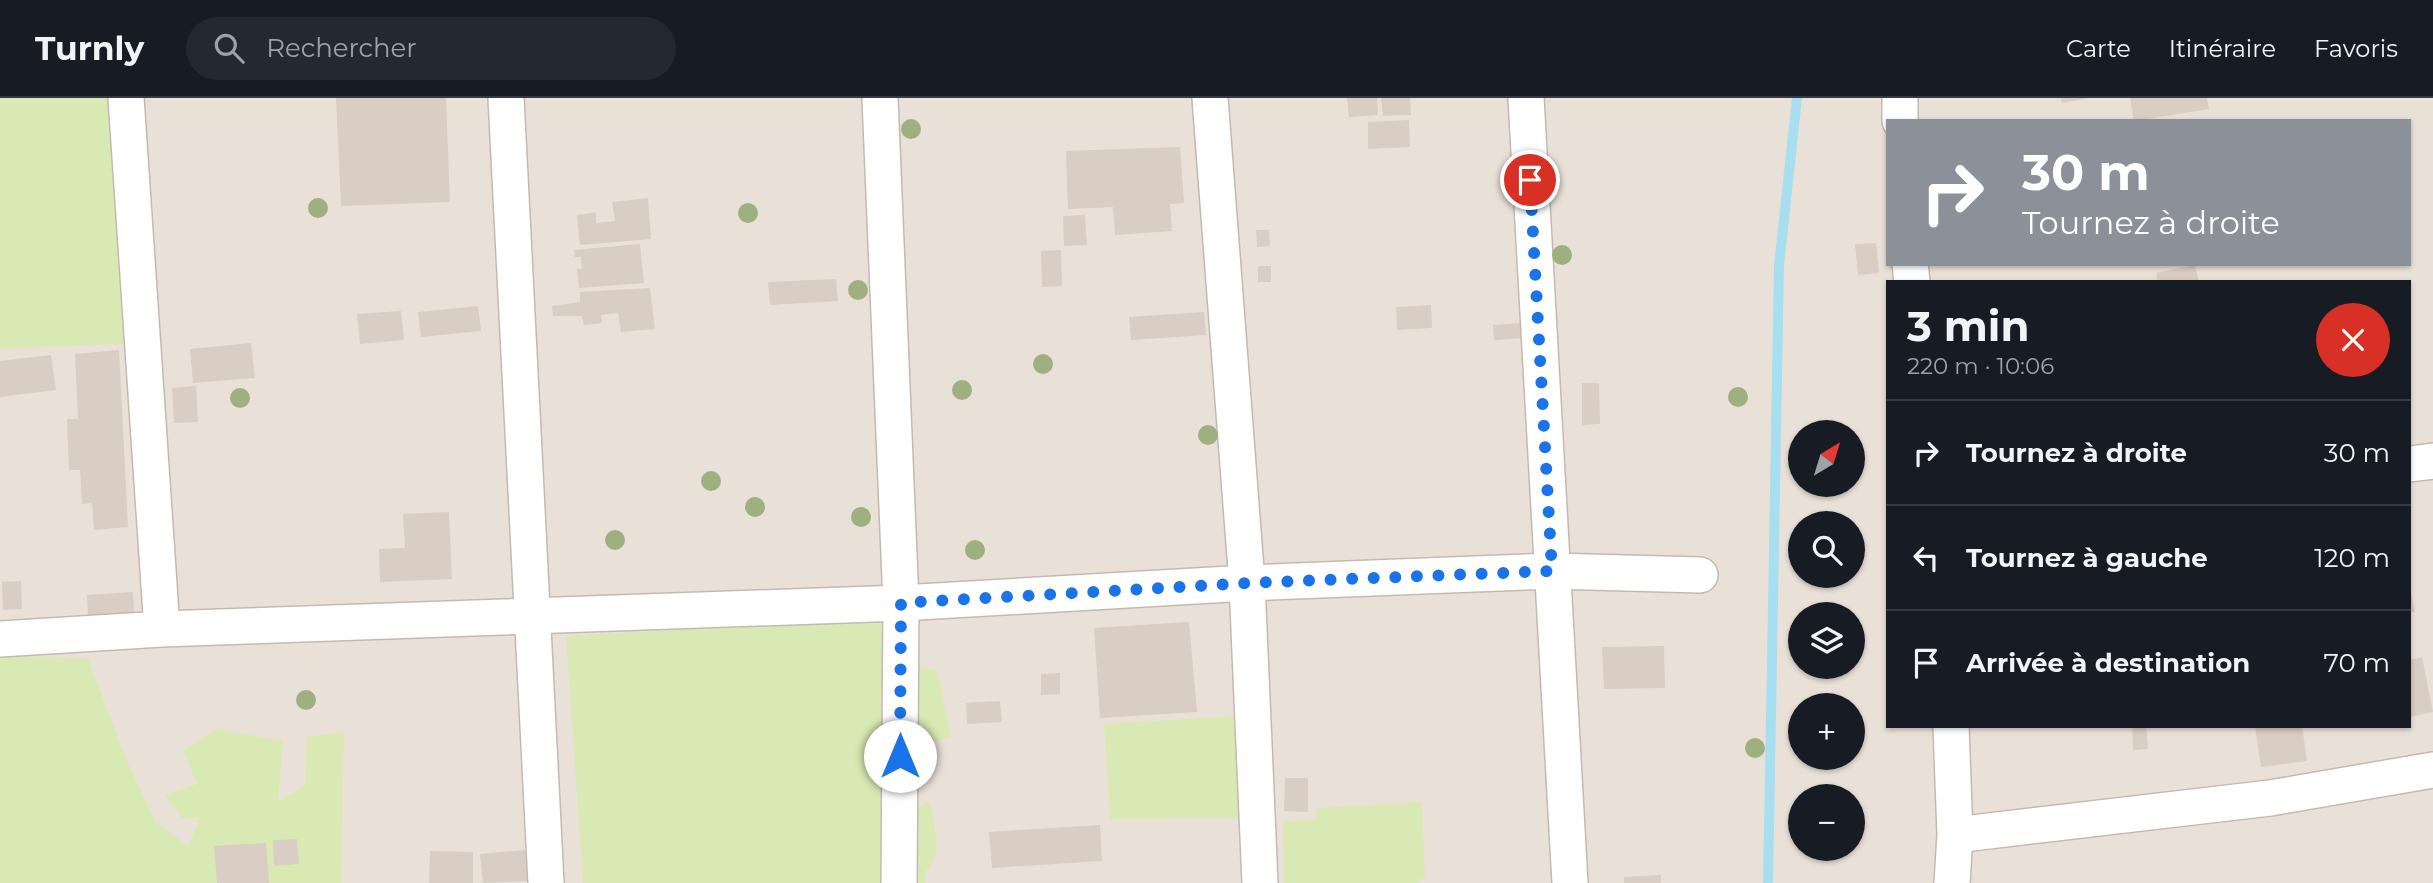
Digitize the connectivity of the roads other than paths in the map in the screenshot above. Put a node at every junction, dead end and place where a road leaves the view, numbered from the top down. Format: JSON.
{"nodes":[{"id":1,"x":126,"y":98,"type":"edge"},
{"id":2,"x":506,"y":98,"type":"edge"},
{"id":3,"x":880,"y":98,"type":"edge"},
{"id":4,"x":1210,"y":98,"type":"edge"},
{"id":5,"x":1525,"y":98,"type":"edge"},
{"id":6,"x":1900,"y":98,"type":"edge"},
{"id":7,"x":1900,"y":119,"type":"edge"},
{"id":8,"x":2433,"y":461,"type":"edge"},
{"id":9,"x":2411,"y":464,"type":"edge"},
{"id":10,"x":1552,"y":571,"type":"junction"},
{"id":11,"x":1700,"y":575,"type":"dead end"},
{"id":12,"x":1247,"y":583,"type":"junction"},
{"id":13,"x":901,"y":603,"type":"junction"},
{"id":14,"x":534,"y":617,"type":"junction"},
{"id":15,"x":162,"y":629,"type":"junction"},
{"id":16,"x":0,"y":639,"type":"edge"},
{"id":17,"x":1951,"y":728,"type":"edge"},
{"id":18,"x":2433,"y":769,"type":"edge"},
{"id":19,"x":1955,"y":835,"type":"junction"},
{"id":20,"x":546,"y":883,"type":"edge"},
{"id":21,"x":899,"y":883,"type":"edge"},
{"id":22,"x":1260,"y":883,"type":"edge"},
{"id":23,"x":1570,"y":883,"type":"edge"},
{"id":24,"x":1952,"y":883,"type":"edge"}],
"edges":[{"from":1,"to":15,"type":"street"},
{"from":2,"to":14,"type":"street"},
{"from":3,"to":13,"type":"street"},
{"from":4,"to":12,"type":"street"},
{"from":5,"to":10,"type":"street"},
{"from":6,"to":7,"type":"street"},
{"from":8,"to":9,"type":"street"},
{"from":10,"to":11,"type":"street"},
{"from":10,"to":12,"type":"street"},
{"from":10,"to":23,"type":"street"},
{"from":12,"to":13,"type":"street"},
{"from":12,"to":22,"type":"street"},
{"from":13,"to":14,"type":"street"},
{"from":13,"to":21,"type":"street"},
{"from":14,"to":15,"type":"street"},
{"from":14,"to":20,"type":"street"},
{"from":15,"to":16,"type":"street"},
{"from":17,"to":19,"type":"street"},
{"from":18,"to":19,"type":"street"},
{"from":19,"to":24,"type":"street"}]}
